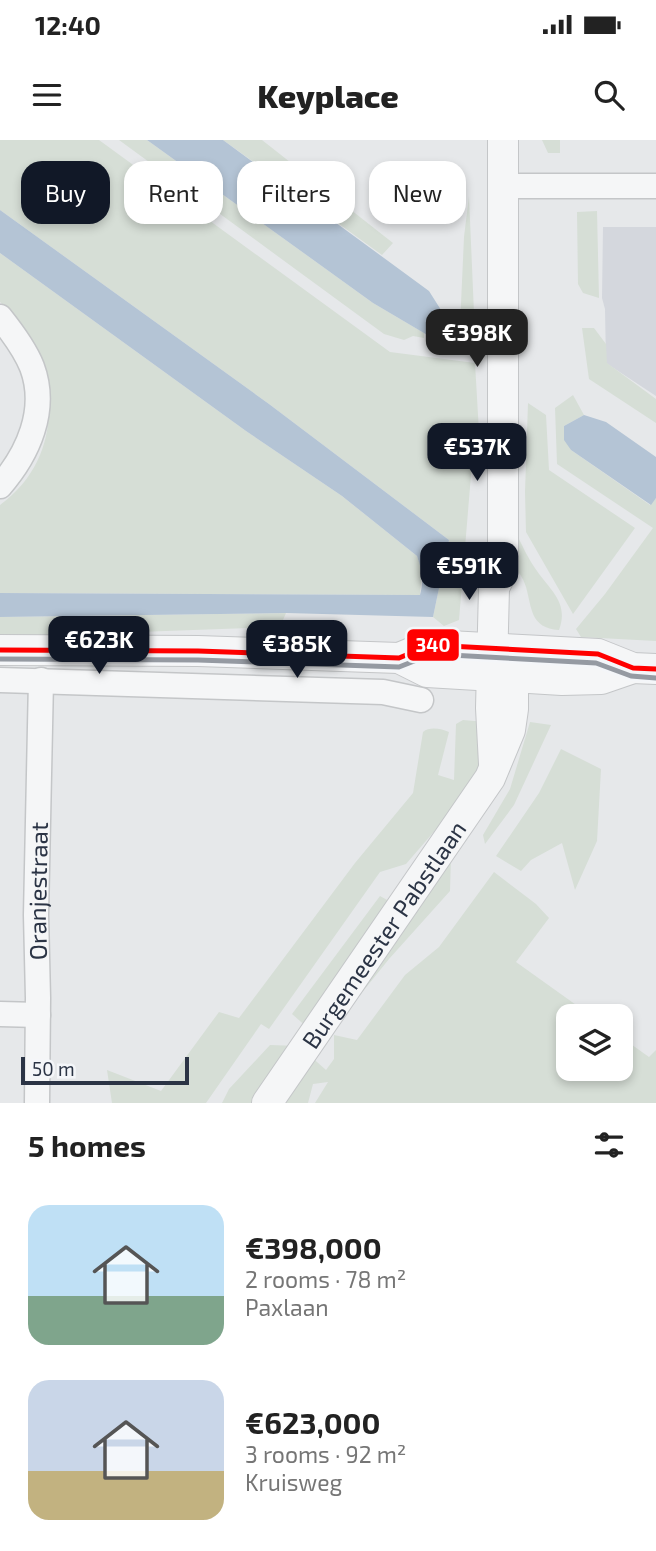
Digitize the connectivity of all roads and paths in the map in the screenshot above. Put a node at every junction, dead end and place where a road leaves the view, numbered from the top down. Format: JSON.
{"nodes":[{"id":1,"x":503,"y":140,"type":"edge"},
{"id":2,"x":504,"y":186,"type":"junction"},
{"id":3,"x":656,"y":186,"type":"edge"},
{"id":4,"x":0,"y":317,"type":"edge"},
{"id":5,"x":0,"y":486,"type":"edge"},
{"id":6,"x":0,"y":650,"type":"edge"},
{"id":7,"x":503,"y":663,"type":"junction"},
{"id":8,"x":645,"y":668,"type":"edge"},
{"id":9,"x":0,"y":680,"type":"edge"},
{"id":10,"x":41,"y":680,"type":"junction"},
{"id":11,"x":421,"y":700,"type":"dead end"},
{"id":12,"x":0,"y":1014,"type":"edge"},
{"id":13,"x":38,"y":1015,"type":"junction"},
{"id":14,"x":37,"y":1103,"type":"edge"},
{"id":15,"x":267,"y":1103,"type":"edge"}],
"edges":[{"from":1,"to":2,"type":"street","name":"Burgemeester Pabstlaan"},
{"from":2,"to":3,"type":"street"},
{"from":2,"to":7,"type":"street","name":"Burgemeester Pabstlaan"},
{"from":4,"to":5,"type":"street"},
{"from":6,"to":7,"type":"street"},
{"from":7,"to":8,"type":"street"},
{"from":7,"to":15,"type":"street","name":"Burgemeester Pabstlaan"},
{"from":9,"to":10,"type":"street"},
{"from":10,"to":11,"type":"street"},
{"from":10,"to":13,"type":"street","name":"Oranjestraat"},
{"from":12,"to":13,"type":"street"},
{"from":13,"to":14,"type":"street","name":"Oranjestraat"}]}
